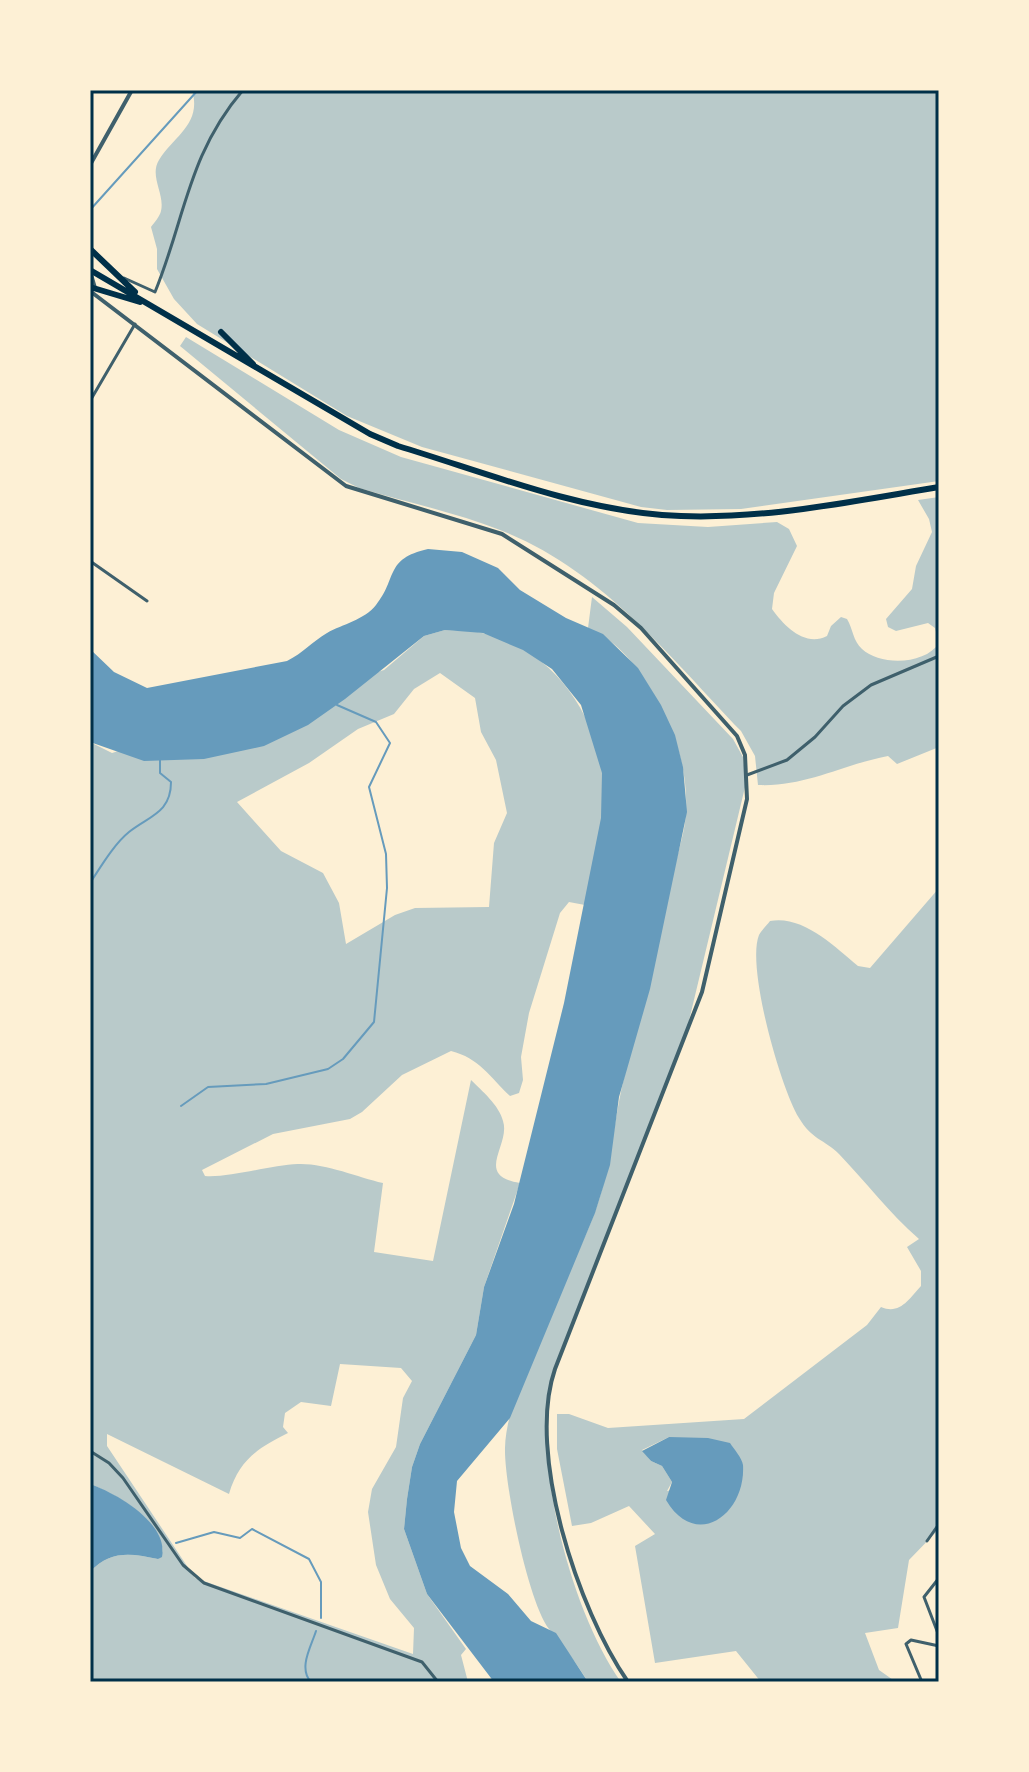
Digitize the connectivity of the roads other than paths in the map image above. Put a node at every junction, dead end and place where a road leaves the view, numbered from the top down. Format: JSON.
{"nodes":[{"id":1,"x":132,"y":90,"type":"edge"},
{"id":2,"x":243,"y":90,"type":"edge"},
{"id":3,"x":90,"y":165,"type":"edge"},
{"id":4,"x":90,"y":249,"type":"edge"},
{"id":5,"x":90,"y":270,"type":"edge"},
{"id":6,"x":108,"y":270,"type":"junction"},
{"id":7,"x":92,"y":289,"type":"edge"},
{"id":8,"x":150,"y":305,"type":"junction"},
{"id":9,"x":135,"y":324,"type":"junction"},
{"id":10,"x":221,"y":332,"type":"dead end"},
{"id":11,"x":261,"y":372,"type":"junction"},
{"id":12,"x":90,"y":401,"type":"edge"},
{"id":13,"x":939,"y":487,"type":"edge"},
{"id":14,"x":90,"y":561,"type":"edge"},
{"id":15,"x":147,"y":601,"type":"dead end"},
{"id":16,"x":939,"y":656,"type":"edge"},
{"id":17,"x":747,"y":775,"type":"junction"},
{"id":18,"x":90,"y":1451,"type":"edge"},
{"id":19,"x":939,"y":1524,"type":"edge"},
{"id":20,"x":927,"y":1541,"type":"dead end"},
{"id":21,"x":939,"y":1578,"type":"edge"},
{"id":22,"x":937,"y":1624,"type":"edge"},
{"id":23,"x":939,"y":1636,"type":"edge"},
{"id":24,"x":939,"y":1646,"type":"edge"},
{"id":25,"x":438,"y":1682,"type":"edge"},
{"id":26,"x":628,"y":1682,"type":"edge"},
{"id":27,"x":922,"y":1682,"type":"edge"}],
"edges":[{"from":1,"to":3,"type":"street"},
{"from":2,"to":6,"type":"street"},
{"from":4,"to":6,"type":"highway"},
{"from":5,"to":7,"type":"street"},
{"from":5,"to":8,"type":"highway"},
{"from":6,"to":8,"type":"highway"},
{"from":7,"to":8,"type":"highway"},
{"from":7,"to":9,"type":"street"},
{"from":8,"to":11,"type":"highway"},
{"from":9,"to":12,"type":"street"},
{"from":9,"to":17,"type":"street"},
{"from":10,"to":11,"type":"highway"},
{"from":11,"to":13,"type":"highway"},
{"from":14,"to":15,"type":"street"},
{"from":16,"to":17,"type":"street"},
{"from":17,"to":26,"type":"street"},
{"from":18,"to":25,"type":"street"},
{"from":19,"to":20,"type":"street"},
{"from":21,"to":22,"type":"street"},
{"from":22,"to":23,"type":"street"},
{"from":24,"to":27,"type":"street"}]}
